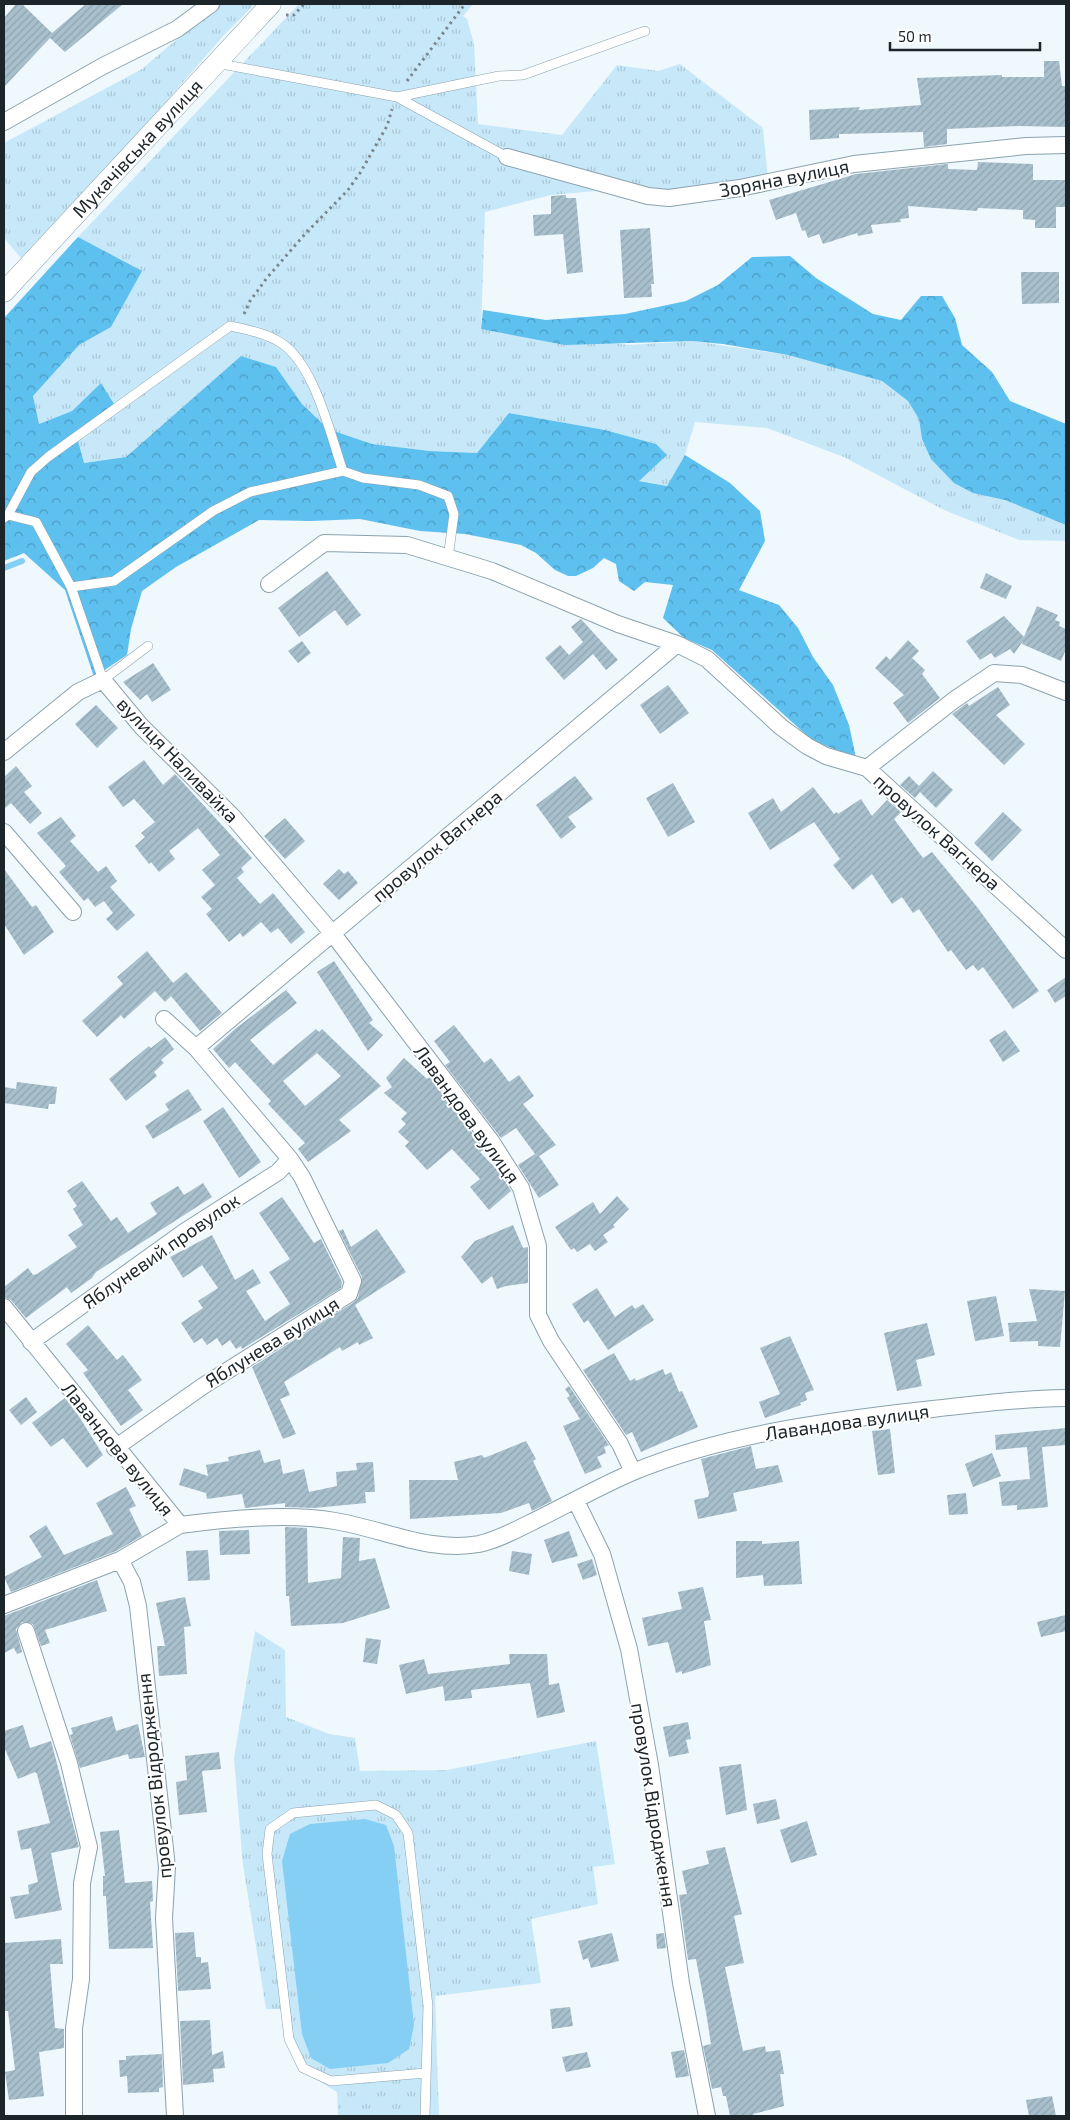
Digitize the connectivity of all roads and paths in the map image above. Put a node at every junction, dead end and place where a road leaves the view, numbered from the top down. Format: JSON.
{"nodes":[{"id":1,"x":211,"y":4,"type":"edge"},
{"id":2,"x":271,"y":4,"type":"edge"},
{"id":3,"x":465,"y":4,"type":"edge"},
{"id":4,"x":645,"y":31,"type":"dead end"},
{"id":5,"x":216,"y":63,"type":"junction"},
{"id":6,"x":397,"y":97,"type":"junction"},
{"id":7,"x":4,"y":122,"type":"edge"},
{"id":8,"x":1066,"y":145,"type":"edge"},
{"id":9,"x":508,"y":158,"type":"joint"},
{"id":10,"x":4,"y":292,"type":"edge"},
{"id":11,"x":230,"y":326,"type":"junction"},
{"id":12,"x":343,"y":471,"type":"junction"},
{"id":13,"x":6,"y":517,"type":"edge"},
{"id":14,"x":448,"y":558,"type":"junction"},
{"id":15,"x":269,"y":584,"type":"dead end"},
{"id":16,"x":71,"y":587,"type":"junction"},
{"id":17,"x":677,"y":644,"type":"junction"},
{"id":18,"x":148,"y":646,"type":"dead end"},
{"id":19,"x":103,"y":680,"type":"junction"},
{"id":20,"x":1066,"y":692,"type":"edge"},
{"id":21,"x":4,"y":752,"type":"edge"},
{"id":22,"x":867,"y":768,"type":"junction"},
{"id":23,"x":4,"y":832,"type":"edge"},
{"id":24,"x":73,"y":912,"type":"dead end"},
{"id":25,"x":333,"y":934,"type":"junction"},
{"id":26,"x":1066,"y":950,"type":"edge"},
{"id":27,"x":164,"y":1019,"type":"dead end"},
{"id":28,"x":196,"y":1048,"type":"junction"},
{"id":29,"x":290,"y":1159,"type":"junction"},
{"id":30,"x":4,"y":1307,"type":"edge"},
{"id":31,"x":31,"y":1342,"type":"junction"},
{"id":32,"x":1066,"y":1398,"type":"edge"},
{"id":33,"x":115,"y":1448,"type":"junction"},
{"id":34,"x":633,"y":1472,"type":"junction"},
{"id":35,"x":576,"y":1501,"type":"junction"},
{"id":36,"x":180,"y":1525,"type":"junction"},
{"id":37,"x":120,"y":1560,"type":"junction"},
{"id":38,"x":4,"y":1605,"type":"edge"},
{"id":39,"x":26,"y":1631,"type":"dead end"},
{"id":40,"x":426,"y":2073,"type":"junction"},
{"id":41,"x":74,"y":2116,"type":"edge"},
{"id":42,"x":174,"y":2116,"type":"edge"},
{"id":43,"x":425,"y":2116,"type":"edge"},
{"id":44,"x":707,"y":2116,"type":"edge"}],
"edges":[{"from":1,"to":7,"type":"street"},
{"from":2,"to":5,"type":"street","name":"Мукачівська вулиця"},
{"from":3,"to":6,"type":"path"},
{"from":4,"to":6,"type":"lane"},
{"from":5,"to":6,"type":"lane"},
{"from":5,"to":10,"type":"street","name":"Мукачівська вулиця"},
{"from":6,"to":9,"type":"lane"},
{"from":6,"to":11,"type":"path"},
{"from":8,"to":9,"type":"street","name":"Зоряна вулиця"},
{"from":11,"to":12,"type":"lane"},
{"from":11,"to":13,"type":"lane"},
{"from":12,"to":14,"type":"lane"},
{"from":12,"to":16,"type":"lane"},
{"from":13,"to":16,"type":"lane"},
{"from":14,"to":15,"type":"street","name":"провулок Вагнера"},
{"from":14,"to":17,"type":"street","name":"провулок Вагнера"},
{"from":16,"to":19,"type":"lane"},
{"from":17,"to":22,"type":"street","name":"провулок Вагнера"},
{"from":17,"to":25,"type":"street","name":"провулок Вагнера"},
{"from":18,"to":19,"type":"lane"},
{"from":19,"to":21,"type":"street","name":"вулиця Наливайка"},
{"from":19,"to":25,"type":"street","name":"вулиця Наливайка"},
{"from":20,"to":22,"type":"street"},
{"from":22,"to":26,"type":"street","name":"провулок Вагнера"},
{"from":23,"to":24,"type":"street"},
{"from":25,"to":28,"type":"street","name":"провулок Вагнера"},
{"from":25,"to":34,"type":"street","name":"Лавандова вулиця"},
{"from":27,"to":28,"type":"street","name":"Яблунева вулиця"},
{"from":28,"to":29,"type":"street","name":"Яблунева вулиця"},
{"from":29,"to":31,"type":"street","name":"Яблуневий провулок"},
{"from":29,"to":33,"type":"street","name":"Яблунева вулиця"},
{"from":30,"to":31,"type":"street","name":"Лавандова вулиця"},
{"from":31,"to":33,"type":"street","name":"Лавандова вулиця"},
{"from":32,"to":34,"type":"street","name":"Лавандова вулиця"},
{"from":33,"to":36,"type":"street","name":"Лавандова вулиця"},
{"from":34,"to":35,"type":"street","name":"Лавандова вулиця"},
{"from":35,"to":36,"type":"street","name":"Лавандова вулиця"},
{"from":35,"to":44,"type":"street","name":"провулок Відродження"},
{"from":36,"to":37,"type":"street"},
{"from":37,"to":38,"type":"street"},
{"from":37,"to":42,"type":"street","name":"провулок Відродження"},
{"from":39,"to":41,"type":"street"},
{"from":40,"to":40,"type":"lane"},
{"from":40,"to":43,"type":"lane"}]}
